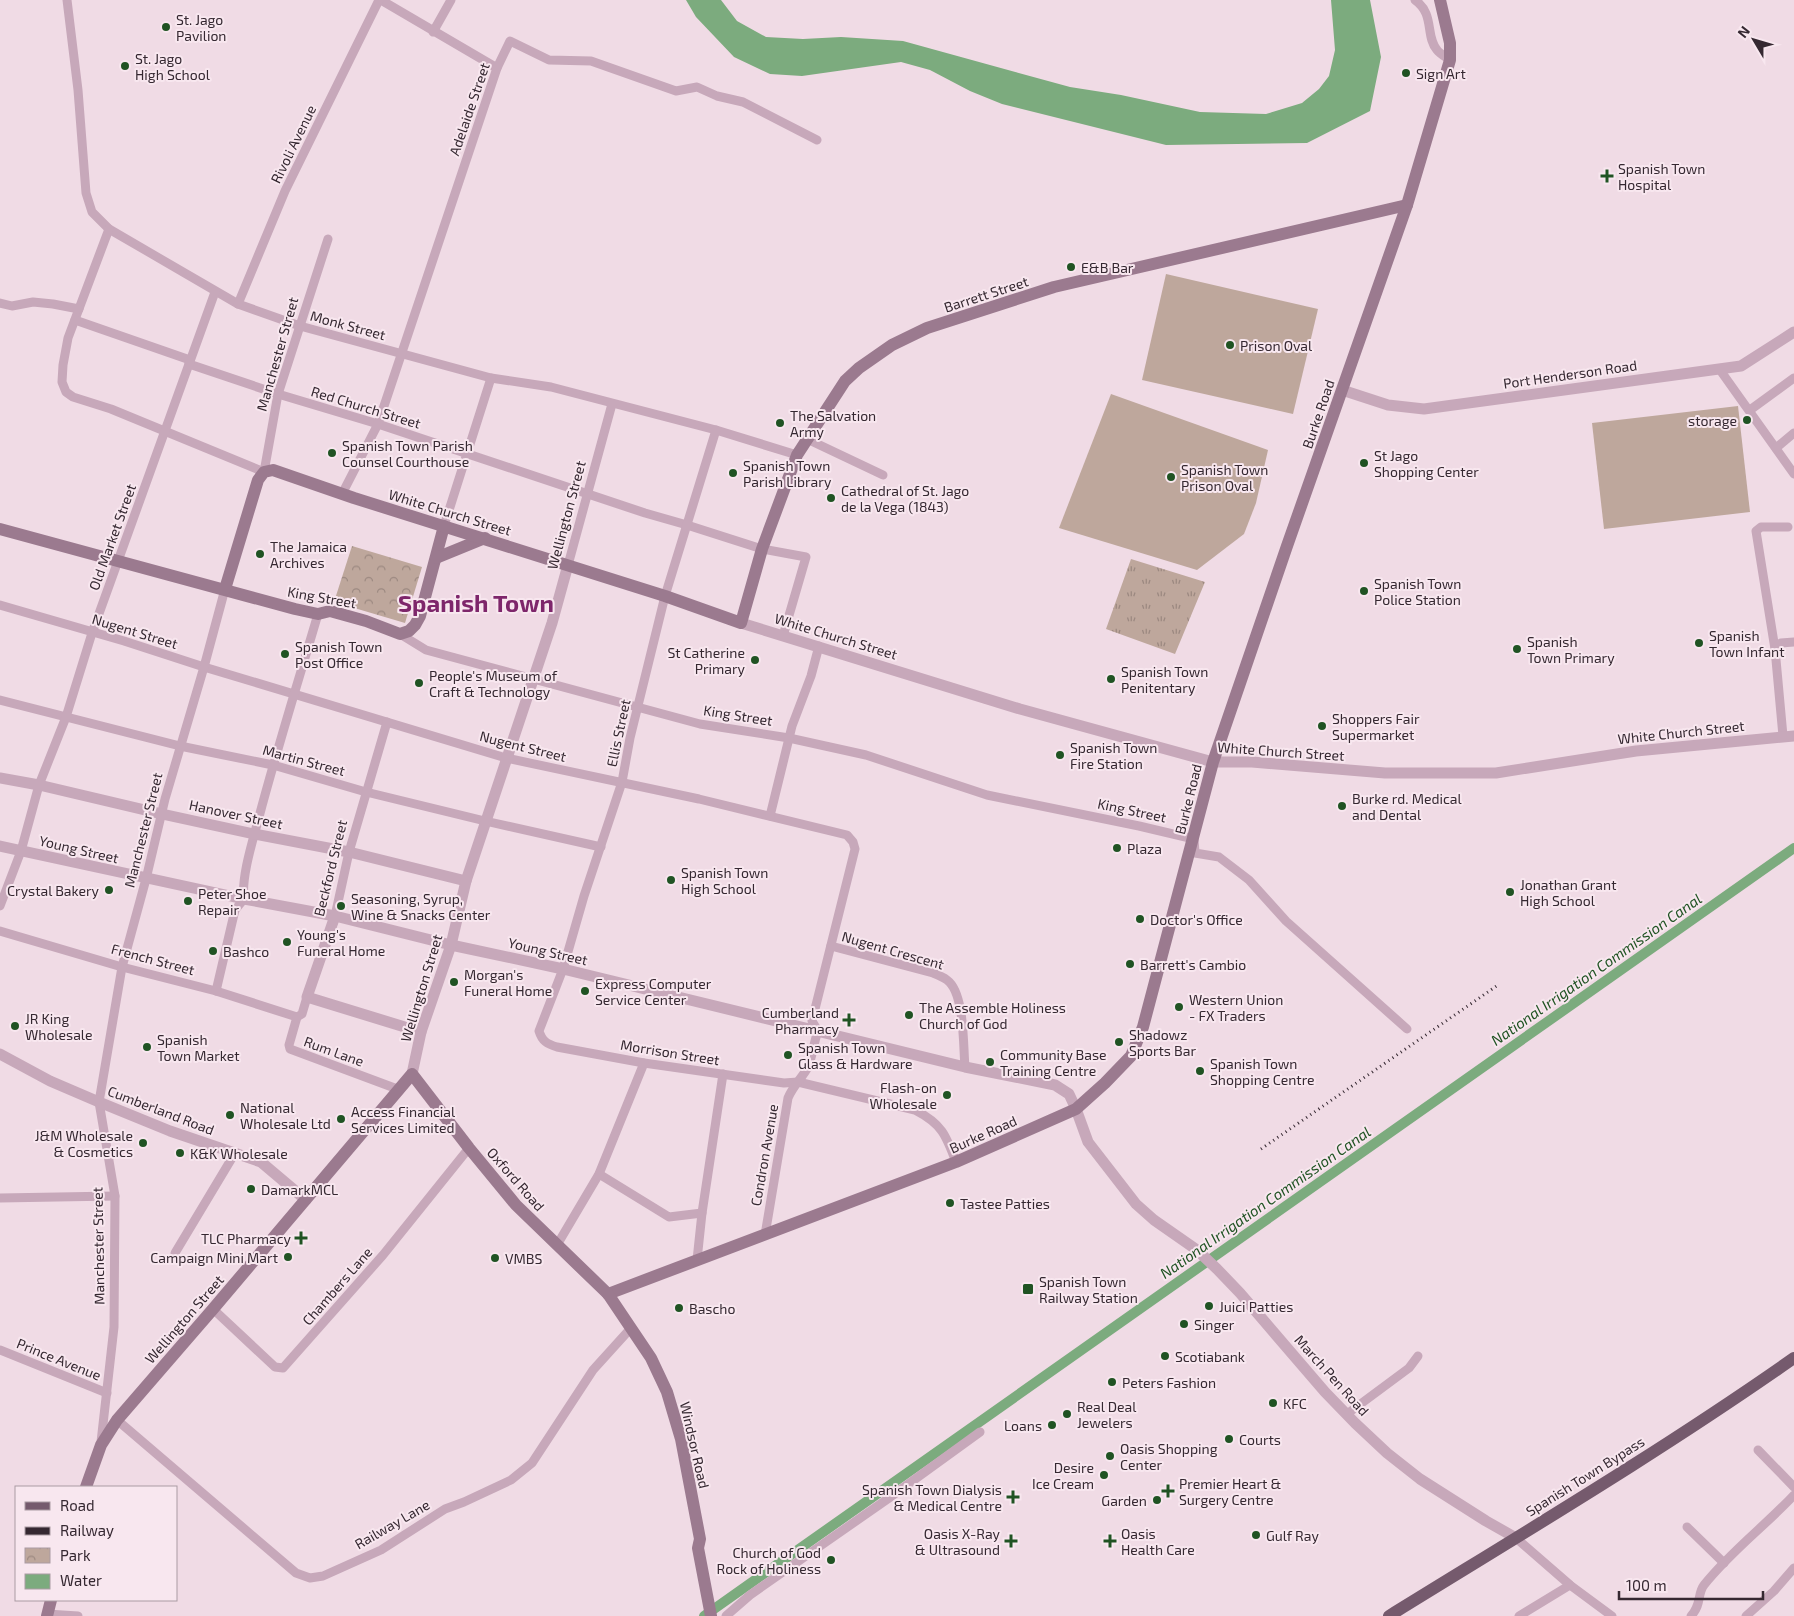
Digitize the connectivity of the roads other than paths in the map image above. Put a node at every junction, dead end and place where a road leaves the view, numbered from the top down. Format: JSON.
{"nodes":[{"id":1,"x":67,"y":0,"type":"edge"},
{"id":2,"x":380,"y":0,"type":"edge"},
{"id":3,"x":451,"y":0,"type":"edge"},
{"id":4,"x":1415,"y":0,"type":"edge"},
{"id":5,"x":1440,"y":0,"type":"edge"},
{"id":6,"x":433,"y":32,"type":"junction"},
{"id":7,"x":1450,"y":60,"type":"junction"},
{"id":8,"x":497,"y":68,"type":"junction"},
{"id":9,"x":817,"y":140,"type":"dead end"},
{"id":10,"x":1407,"y":205,"type":"junction"},
{"id":11,"x":109,"y":229,"type":"junction"},
{"id":12,"x":328,"y":239,"type":"dead end"},
{"id":13,"x":215,"y":292,"type":"junction"},
{"id":14,"x":0,"y":303,"type":"edge"},
{"id":15,"x":238,"y":304,"type":"junction"},
{"id":16,"x":79,"y":310,"type":"junction"},
{"id":17,"x":75,"y":320,"type":"junction"},
{"id":18,"x":300,"y":326,"type":"junction"},
{"id":19,"x":1794,"y":332,"type":"edge"},
{"id":20,"x":402,"y":354,"type":"junction"},
{"id":21,"x":190,"y":362,"type":"junction"},
{"id":22,"x":1720,"y":370,"type":"junction"},
{"id":23,"x":491,"y":378,"type":"junction"},
{"id":24,"x":1794,"y":378,"type":"edge"},
{"id":25,"x":1342,"y":390,"type":"junction"},
{"id":26,"x":278,"y":394,"type":"junction"},
{"id":27,"x":612,"y":404,"type":"junction"},
{"id":28,"x":1750,"y":410,"type":"junction"},
{"id":29,"x":378,"y":424,"type":"junction"},
{"id":30,"x":716,"y":430,"type":"junction"},
{"id":31,"x":166,"y":431,"type":"junction"},
{"id":32,"x":1794,"y":433,"type":"edge"},
{"id":33,"x":807,"y":439,"type":"junction"},
{"id":34,"x":1776,"y":448,"type":"junction"},
{"id":35,"x":466,"y":454,"type":"junction"},
{"id":36,"x":798,"y":455,"type":"junction"},
{"id":37,"x":264,"y":472,"type":"junction"},
{"id":38,"x":1794,"y":474,"type":"edge"},
{"id":39,"x":883,"y":475,"type":"dead end"},
{"id":40,"x":342,"y":494,"type":"junction"},
{"id":41,"x":587,"y":494,"type":"junction"},
{"id":42,"x":688,"y":524,"type":"junction"},
{"id":43,"x":444,"y":526,"type":"junction"},
{"id":44,"x":1788,"y":527,"type":"dead end"},
{"id":45,"x":0,"y":529,"type":"edge"},
{"id":46,"x":485,"y":538,"type":"junction"},
{"id":47,"x":762,"y":549,"type":"junction"},
{"id":48,"x":436,"y":558,"type":"junction"},
{"id":49,"x":118,"y":560,"type":"junction"},
{"id":50,"x":568,"y":565,"type":"junction"},
{"id":51,"x":225,"y":589,"type":"junction"},
{"id":52,"x":665,"y":596,"type":"junction"},
{"id":53,"x":0,"y":605,"type":"edge"},
{"id":54,"x":318,"y":614,"type":"junction"},
{"id":55,"x":741,"y":623,"type":"junction"},
{"id":56,"x":92,"y":633,"type":"junction"},
{"id":57,"x":400,"y":634,"type":"junction"},
{"id":58,"x":783,"y":636,"type":"junction"},
{"id":59,"x":1794,"y":642,"type":"edge"},
{"id":60,"x":819,"y":646,"type":"junction"},
{"id":61,"x":1775,"y":649,"type":"junction"},
{"id":62,"x":204,"y":667,"type":"junction"},
{"id":63,"x":533,"y":679,"type":"junction"},
{"id":64,"x":294,"y":693,"type":"junction"},
{"id":65,"x":0,"y":700,"type":"edge"},
{"id":66,"x":638,"y":706,"type":"junction"},
{"id":67,"x":66,"y":716,"type":"junction"},
{"id":68,"x":387,"y":722,"type":"junction"},
{"id":69,"x":1789,"y":736,"type":"edge"},
{"id":70,"x":789,"y":738,"type":"junction"},
{"id":71,"x":180,"y":746,"type":"junction"},
{"id":72,"x":506,"y":758,"type":"junction"},
{"id":73,"x":1213,"y":762,"type":"junction"},
{"id":74,"x":273,"y":764,"type":"junction"},
{"id":75,"x":0,"y":778,"type":"edge"},
{"id":76,"x":622,"y":782,"type":"junction"},
{"id":77,"x":38,"y":785,"type":"junction"},
{"id":78,"x":366,"y":792,"type":"junction"},
{"id":79,"x":162,"y":814,"type":"junction"},
{"id":80,"x":770,"y":816,"type":"junction"},
{"id":81,"x":485,"y":821,"type":"junction"},
{"id":82,"x":254,"y":834,"type":"junction"},
{"id":83,"x":1194,"y":839,"type":"junction"},
{"id":84,"x":0,"y":846,"type":"edge"},
{"id":85,"x":601,"y":847,"type":"junction"},
{"id":86,"x":21,"y":851,"type":"junction"},
{"id":87,"x":348,"y":852,"type":"junction"},
{"id":88,"x":146,"y":879,"type":"junction"},
{"id":89,"x":466,"y":881,"type":"junction"},
{"id":90,"x":244,"y":899,"type":"junction"},
{"id":91,"x":0,"y":906,"type":"edge"},
{"id":92,"x":335,"y":916,"type":"junction"},
{"id":93,"x":0,"y":931,"type":"edge"},
{"id":94,"x":451,"y":945,"type":"junction"},
{"id":95,"x":831,"y":946,"type":"junction"},
{"id":96,"x":122,"y":967,"type":"junction"},
{"id":97,"x":563,"y":969,"type":"junction"},
{"id":98,"x":216,"y":991,"type":"junction"},
{"id":99,"x":307,"y":997,"type":"junction"},
{"id":100,"x":297,"y":1018,"type":"junction"},
{"id":101,"x":1407,"y":1029,"type":"dead end"},
{"id":102,"x":818,"y":1031,"type":"junction"},
{"id":103,"x":421,"y":1032,"type":"junction"},
{"id":104,"x":541,"y":1038,"type":"joint"},
{"id":105,"x":0,"y":1054,"type":"edge"},
{"id":106,"x":644,"y":1063,"type":"junction"},
{"id":107,"x":965,"y":1067,"type":"junction"},
{"id":108,"x":412,"y":1074,"type":"junction"},
{"id":109,"x":724,"y":1074,"type":"junction"},
{"id":110,"x":798,"y":1082,"type":"junction"},
{"id":111,"x":400,"y":1090,"type":"junction"},
{"id":112,"x":99,"y":1102,"type":"junction"},
{"id":113,"x":1076,"y":1109,"type":"junction"},
{"id":114,"x":469,"y":1148,"type":"junction"},
{"id":115,"x":235,"y":1153,"type":"junction"},
{"id":116,"x":956,"y":1162,"type":"junction"},
{"id":117,"x":599,"y":1174,"type":"junction"},
{"id":118,"x":115,"y":1196,"type":"junction"},
{"id":119,"x":0,"y":1198,"type":"edge"},
{"id":120,"x":306,"y":1200,"type":"junction"},
{"id":121,"x":702,"y":1213,"type":"junction"},
{"id":122,"x":765,"y":1235,"type":"junction"},
{"id":123,"x":557,"y":1245,"type":"junction"},
{"id":124,"x":175,"y":1253,"type":"dead end"},
{"id":125,"x":698,"y":1260,"type":"junction"},
{"id":126,"x":608,"y":1294,"type":"junction"},
{"id":127,"x":213,"y":1309,"type":"junction"},
{"id":128,"x":631,"y":1328,"type":"junction"},
{"id":129,"x":0,"y":1350,"type":"edge"},
{"id":130,"x":1418,"y":1356,"type":"dead end"},
{"id":131,"x":1794,"y":1358,"type":"edge"},
{"id":132,"x":108,"y":1393,"type":"junction"},
{"id":133,"x":1347,"y":1414,"type":"junction"},
{"id":134,"x":116,"y":1420,"type":"junction"},
{"id":135,"x":980,"y":1432,"type":"dead end"},
{"id":136,"x":101,"y":1445,"type":"junction"},
{"id":137,"x":1758,"y":1450,"type":"dead end"},
{"id":138,"x":86,"y":1486,"type":"edge"},
{"id":139,"x":1794,"y":1488,"type":"edge"},
{"id":140,"x":1794,"y":1495,"type":"edge"},
{"id":141,"x":1688,"y":1527,"type":"dead end"},
{"id":142,"x":1516,"y":1538,"type":"junction"},
{"id":143,"x":1724,"y":1563,"type":"junction"},
{"id":144,"x":1794,"y":1568,"type":"edge"},
{"id":145,"x":1570,"y":1585,"type":"junction"},
{"id":146,"x":51,"y":1601,"type":"edge"},
{"id":147,"x":47,"y":1615,"type":"edge"},
{"id":148,"x":78,"y":1616,"type":"edge"},
{"id":149,"x":711,"y":1616,"type":"edge"},
{"id":150,"x":726,"y":1616,"type":"edge"},
{"id":151,"x":1389,"y":1616,"type":"edge"},
{"id":152,"x":1519,"y":1616,"type":"edge"},
{"id":153,"x":1612,"y":1616,"type":"edge"},
{"id":154,"x":1691,"y":1616,"type":"edge"},
{"id":155,"x":1746,"y":1616,"type":"edge"}],
"edges":[{"from":1,"to":11,"type":"street","name":"Monk Street"},
{"from":2,"to":6,"type":"street"},
{"from":2,"to":15,"type":"street","name":"Rivoli Avenue"},
{"from":3,"to":6,"type":"street"},
{"from":4,"to":7,"type":"street"},
{"from":5,"to":7,"type":"main road","name":"Burke Road"},
{"from":6,"to":8,"type":"street"},
{"from":7,"to":10,"type":"main road","name":"Burke Road"},
{"from":8,"to":9,"type":"street","name":"Adelaide Street"},
{"from":8,"to":20,"type":"street","name":"Adelaide Street"},
{"from":10,"to":25,"type":"main road","name":"Burke Road"},
{"from":10,"to":33,"type":"main road","name":"Barrett Street"},
{"from":11,"to":13,"type":"street","name":"Monk Street"},
{"from":11,"to":16,"type":"street","name":"White Church Street"},
{"from":12,"to":18,"type":"street","name":"Manchester Street"},
{"from":13,"to":15,"type":"street","name":"Monk Street"},
{"from":13,"to":21,"type":"street","name":"Old Market Street"},
{"from":14,"to":16,"type":"street"},
{"from":15,"to":18,"type":"street","name":"Monk Street"},
{"from":16,"to":17,"type":"street","name":"White Church Street"},
{"from":17,"to":21,"type":"street","name":"Red Church Street"},
{"from":17,"to":31,"type":"street","name":"White Church Street"},
{"from":18,"to":20,"type":"street","name":"Monk Street"},
{"from":18,"to":26,"type":"street","name":"Manchester Street"},
{"from":19,"to":22,"type":"street","name":"Port Henderson Road"},
{"from":20,"to":23,"type":"street","name":"Monk Street"},
{"from":20,"to":29,"type":"street","name":"Adelaide Street"},
{"from":21,"to":26,"type":"street","name":"Red Church Street"},
{"from":21,"to":31,"type":"street","name":"Old Market Street"},
{"from":22,"to":25,"type":"street","name":"Port Henderson Road"},
{"from":22,"to":28,"type":"street"},
{"from":23,"to":27,"type":"street","name":"Monk Street"},
{"from":23,"to":35,"type":"street"},
{"from":24,"to":28,"type":"street"},
{"from":25,"to":73,"type":"main road","name":"Burke Road"},
{"from":26,"to":29,"type":"street","name":"Red Church Street"},
{"from":26,"to":37,"type":"street","name":"Manchester Street"},
{"from":27,"to":30,"type":"street","name":"Monk Street"},
{"from":27,"to":41,"type":"street","name":"Wellington Street"},
{"from":28,"to":34,"type":"street"},
{"from":29,"to":35,"type":"street","name":"Red Church Street"},
{"from":29,"to":40,"type":"street","name":"Adelaide Street"},
{"from":30,"to":36,"type":"street","name":"Monk Street"},
{"from":30,"to":42,"type":"street","name":"Ellis Street"},
{"from":31,"to":37,"type":"street","name":"White Church Street"},
{"from":31,"to":49,"type":"street","name":"Old Market Street"},
{"from":32,"to":34,"type":"street"},
{"from":33,"to":36,"type":"main road","name":"Barrett Street"},
{"from":33,"to":39,"type":"street"},
{"from":34,"to":38,"type":"street"},
{"from":35,"to":41,"type":"street","name":"Red Church Street"},
{"from":35,"to":43,"type":"street"},
{"from":36,"to":47,"type":"main road","name":"Barrett Street"},
{"from":37,"to":40,"type":"main road","name":"White Church Street"},
{"from":37,"to":51,"type":"main road","name":"Manchester Street"},
{"from":40,"to":43,"type":"main road","name":"White Church Street"},
{"from":41,"to":42,"type":"street","name":"Red Church Street"},
{"from":41,"to":50,"type":"street","name":"Wellington Street"},
{"from":42,"to":47,"type":"street","name":"Red Church Street"},
{"from":42,"to":52,"type":"street","name":"Ellis Street"},
{"from":43,"to":46,"type":"main road","name":"White Church Street"},
{"from":43,"to":48,"type":"main road"},
{"from":44,"to":61,"type":"street"},
{"from":45,"to":49,"type":"main road","name":"King Street"},
{"from":46,"to":48,"type":"main road"},
{"from":46,"to":50,"type":"main road","name":"White Church Street"},
{"from":47,"to":55,"type":"main road","name":"Barrett Street"},
{"from":47,"to":58,"type":"street","name":"Red Church Street"},
{"from":48,"to":57,"type":"main road"},
{"from":49,"to":51,"type":"main road","name":"King Street"},
{"from":49,"to":56,"type":"street","name":"Old Market Street"},
{"from":50,"to":52,"type":"main road","name":"White Church Street"},
{"from":50,"to":63,"type":"street","name":"Wellington Street"},
{"from":51,"to":54,"type":"main road","name":"King Street"},
{"from":51,"to":62,"type":"street","name":"Manchester Street"},
{"from":52,"to":55,"type":"main road","name":"White Church Street"},
{"from":52,"to":66,"type":"street","name":"Ellis Street"},
{"from":53,"to":56,"type":"street","name":"Nugent Street"},
{"from":54,"to":57,"type":"main road","name":"King Street"},
{"from":54,"to":64,"type":"street"},
{"from":55,"to":58,"type":"street","name":"White Church Street"},
{"from":56,"to":62,"type":"street","name":"Nugent Street"},
{"from":56,"to":67,"type":"street","name":"Old Market Street"},
{"from":57,"to":63,"type":"street","name":"King Street"},
{"from":58,"to":60,"type":"street","name":"White Church Street"},
{"from":59,"to":61,"type":"street"},
{"from":60,"to":70,"type":"street"},
{"from":60,"to":73,"type":"street","name":"White Church Street"},
{"from":61,"to":69,"type":"street"},
{"from":62,"to":64,"type":"street","name":"Nugent Street"},
{"from":62,"to":71,"type":"street","name":"Manchester Street"},
{"from":63,"to":66,"type":"street","name":"King Street"},
{"from":63,"to":72,"type":"street","name":"Wellington Street"},
{"from":64,"to":68,"type":"street","name":"Nugent Street"},
{"from":64,"to":74,"type":"street"},
{"from":65,"to":67,"type":"street","name":"Martin Street"},
{"from":66,"to":70,"type":"street","name":"King Street"},
{"from":66,"to":76,"type":"street","name":"Ellis Street"},
{"from":67,"to":71,"type":"street","name":"Martin Street"},
{"from":67,"to":77,"type":"street","name":"Old Market Street"},
{"from":68,"to":72,"type":"street","name":"Nugent Street"},
{"from":68,"to":78,"type":"street","name":"Beckford Street"},
{"from":69,"to":73,"type":"street","name":"White Church Street"},
{"from":70,"to":80,"type":"street"},
{"from":70,"to":83,"type":"street","name":"King Street"},
{"from":71,"to":74,"type":"street","name":"Martin Street"},
{"from":71,"to":79,"type":"street","name":"Manchester Street"},
{"from":72,"to":76,"type":"street","name":"Nugent Street"},
{"from":72,"to":81,"type":"street","name":"Wellington Street"},
{"from":73,"to":83,"type":"main road","name":"Burke Road"},
{"from":74,"to":78,"type":"street","name":"Martin Street"},
{"from":74,"to":82,"type":"street"},
{"from":75,"to":77,"type":"street","name":"Hanover Street"},
{"from":76,"to":80,"type":"street","name":"Nugent Street"},
{"from":76,"to":85,"type":"street","name":"Ellis Street"},
{"from":77,"to":79,"type":"street","name":"Hanover Street"},
{"from":77,"to":86,"type":"street","name":"Old Market Street"},
{"from":78,"to":81,"type":"street","name":"Martin Street"},
{"from":78,"to":87,"type":"street","name":"Beckford Street"},
{"from":79,"to":82,"type":"street","name":"Hanover Street"},
{"from":79,"to":88,"type":"street","name":"Manchester Street"},
{"from":80,"to":95,"type":"street","name":"Nugent Street"},
{"from":81,"to":85,"type":"street","name":"Martin Street"},
{"from":81,"to":89,"type":"street","name":"Wellington Street"},
{"from":82,"to":87,"type":"street","name":"Hanover Street"},
{"from":82,"to":90,"type":"street"},
{"from":83,"to":101,"type":"street"},
{"from":83,"to":113,"type":"main road","name":"Burke Road"},
{"from":84,"to":86,"type":"street","name":"Young Street"},
{"from":85,"to":97,"type":"street","name":"Ellis Street"},
{"from":86,"to":88,"type":"street","name":"Young Street"},
{"from":86,"to":91,"type":"street","name":"Old Market Street"},
{"from":87,"to":89,"type":"street","name":"Hanover Street"},
{"from":87,"to":92,"type":"street","name":"Beckford Street"},
{"from":88,"to":90,"type":"street","name":"Young Street"},
{"from":88,"to":96,"type":"street","name":"Manchester Street"},
{"from":89,"to":94,"type":"street","name":"Wellington Street"},
{"from":90,"to":92,"type":"street","name":"Young Street"},
{"from":90,"to":98,"type":"street"},
{"from":92,"to":94,"type":"street","name":"Young Street"},
{"from":92,"to":99,"type":"street","name":"Beckford Street"},
{"from":93,"to":96,"type":"street","name":"French Street"},
{"from":94,"to":97,"type":"street","name":"Young Street"},
{"from":94,"to":103,"type":"street","name":"Wellington Street"},
{"from":95,"to":102,"type":"street","name":"Nugent Street"},
{"from":95,"to":107,"type":"street","name":"Nugent Crescent"},
{"from":96,"to":98,"type":"street","name":"French Street"},
{"from":96,"to":112,"type":"street","name":"Manchester Street"},
{"from":97,"to":102,"type":"street","name":"Young Street"},
{"from":97,"to":104,"type":"street","name":"Ellis Street"},
{"from":98,"to":100,"type":"street","name":"French Street"},
{"from":99,"to":100,"type":"street","name":"Beckford Street"},
{"from":99,"to":103,"type":"street"},
{"from":100,"to":111,"type":"street","name":"Rum Lane"},
{"from":102,"to":107,"type":"street","name":"Young Street"},
{"from":102,"to":110,"type":"street"},
{"from":103,"to":108,"type":"street","name":"Wellington Street"},
{"from":104,"to":106,"type":"street","name":"Morrison Street"},
{"from":105,"to":112,"type":"street","name":"Cumberland Road"},
{"from":106,"to":109,"type":"street","name":"Morrison Street"},
{"from":106,"to":117,"type":"street"},
{"from":107,"to":113,"type":"street","name":"Young Street"},
{"from":108,"to":111,"type":"main road","name":"Wellington Street"},
{"from":108,"to":114,"type":"main road","name":"Oxford Road"},
{"from":109,"to":110,"type":"street","name":"Morrison Street"},
{"from":109,"to":121,"type":"street"},
{"from":110,"to":116,"type":"street","name":"Morrison Street"},
{"from":110,"to":122,"type":"street","name":"Condron Avenue"},
{"from":111,"to":120,"type":"main road","name":"Wellington Street"},
{"from":112,"to":115,"type":"street","name":"Cumberland Road"},
{"from":112,"to":118,"type":"street","name":"Manchester Street"},
{"from":113,"to":116,"type":"main road","name":"Burke Road"},
{"from":113,"to":133,"type":"street","name":"March Pen Road"},
{"from":114,"to":123,"type":"main road","name":"Oxford Road"},
{"from":114,"to":127,"type":"street","name":"Chambers Lane"},
{"from":115,"to":120,"type":"street","name":"Cumberland Road"},
{"from":115,"to":124,"type":"street"},
{"from":116,"to":122,"type":"main road","name":"Burke Road"},
{"from":117,"to":121,"type":"street"},
{"from":117,"to":123,"type":"street"},
{"from":118,"to":119,"type":"street"},
{"from":118,"to":132,"type":"street","name":"Manchester Street"},
{"from":120,"to":127,"type":"main road","name":"Wellington Street"},
{"from":121,"to":125,"type":"street"},
{"from":122,"to":125,"type":"main road","name":"Burke Road"},
{"from":123,"to":126,"type":"main road","name":"Oxford Road"},
{"from":125,"to":126,"type":"main road","name":"Burke Road"},
{"from":126,"to":128,"type":"main road","name":"Windsor Road"},
{"from":127,"to":134,"type":"main road","name":"Wellington Street"},
{"from":128,"to":134,"type":"street","name":"Railway Lane"},
{"from":128,"to":149,"type":"main road","name":"Windsor Road"},
{"from":129,"to":132,"type":"street","name":"Prince Avenue"},
{"from":130,"to":133,"type":"street"},
{"from":131,"to":142,"type":"main road","name":"Spanish Town Bypass"},
{"from":132,"to":136,"type":"street","name":"Manchester Street"},
{"from":133,"to":142,"type":"street","name":"March Pen Road"},
{"from":134,"to":136,"type":"main road","name":"Wellington Street"},
{"from":135,"to":150,"type":"street"},
{"from":136,"to":138,"type":"main road","name":"Wellington Street"},
{"from":137,"to":139,"type":"street"},
{"from":140,"to":143,"type":"street"},
{"from":141,"to":143,"type":"street"},
{"from":142,"to":145,"type":"street","name":"March Pen Road"},
{"from":142,"to":151,"type":"main road","name":"Spanish Town Bypass"},
{"from":143,"to":154,"type":"street"},
{"from":144,"to":155,"type":"street"},
{"from":145,"to":152,"type":"street"},
{"from":145,"to":153,"type":"street","name":"March Pen Road"},
{"from":146,"to":147,"type":"main road"},
{"from":147,"to":148,"type":"street"}]}
